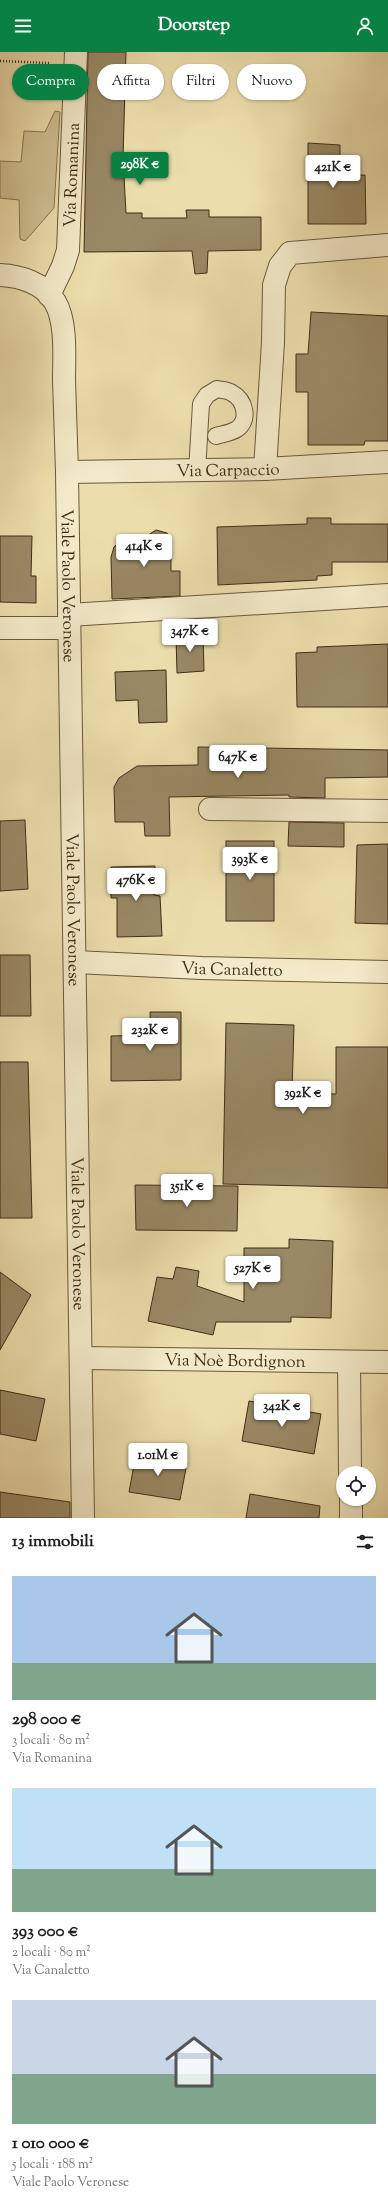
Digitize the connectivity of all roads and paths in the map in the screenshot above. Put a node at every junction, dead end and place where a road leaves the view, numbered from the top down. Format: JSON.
{"nodes":[{"id":1,"x":76,"y":58,"type":"edge"},
{"id":2,"x":0,"y":61,"type":"edge"},
{"id":3,"x":388,"y":245,"type":"edge"},
{"id":4,"x":0,"y":275,"type":"edge"},
{"id":5,"x":52,"y":299,"type":"junction"},
{"id":6,"x":216,"y":436,"type":"dead end"},
{"id":7,"x":388,"y":462,"type":"edge"},
{"id":8,"x":265,"y":469,"type":"junction"},
{"id":9,"x":197,"y":471,"type":"junction"},
{"id":10,"x":67,"y":472,"type":"junction"},
{"id":11,"x":388,"y":595,"type":"edge"},
{"id":12,"x":68,"y":621,"type":"junction"},
{"id":13,"x":0,"y":628,"type":"edge"},
{"id":14,"x":210,"y":809,"type":"dead end"},
{"id":15,"x":388,"y":811,"type":"edge"},
{"id":16,"x":75,"y":962,"type":"junction"},
{"id":17,"x":388,"y":972,"type":"edge"},
{"id":18,"x":81,"y":1358,"type":"junction"},
{"id":19,"x":349,"y":1362,"type":"junction"},
{"id":20,"x":388,"y":1362,"type":"edge"},
{"id":21,"x":350,"y":1466,"type":"edge"},
{"id":22,"x":351,"y":1506,"type":"edge"},
{"id":23,"x":83,"y":1518,"type":"edge"},
{"id":24,"x":351,"y":1518,"type":"edge"}],
"edges":[{"from":1,"to":2,"type":"path"},
{"from":1,"to":5,"type":"street","name":"Via Romanina"},
{"from":3,"to":8,"type":"street"},
{"from":4,"to":5,"type":"street"},
{"from":5,"to":10,"type":"street","name":"Viale Paolo Veronese"},
{"from":6,"to":9,"type":"lane"},
{"from":7,"to":8,"type":"street","name":"Via Carpaccio"},
{"from":8,"to":9,"type":"street","name":"Via Carpaccio"},
{"from":9,"to":10,"type":"street","name":"Via Carpaccio"},
{"from":10,"to":12,"type":"street","name":"Viale Paolo Veronese"},
{"from":11,"to":12,"type":"street"},
{"from":12,"to":13,"type":"street"},
{"from":12,"to":16,"type":"street","name":"Viale Paolo Veronese"},
{"from":14,"to":15,"type":"street"},
{"from":16,"to":17,"type":"street","name":"Via Canaletto"},
{"from":16,"to":18,"type":"street","name":"Viale Paolo Veronese"},
{"from":18,"to":19,"type":"street","name":"Via Noè Bordignon"},
{"from":18,"to":23,"type":"street","name":"Viale Paolo Veronese"},
{"from":19,"to":20,"type":"street","name":"Via Noè Bordignon"},
{"from":19,"to":21,"type":"street"},
{"from":22,"to":24,"type":"street"}]}
